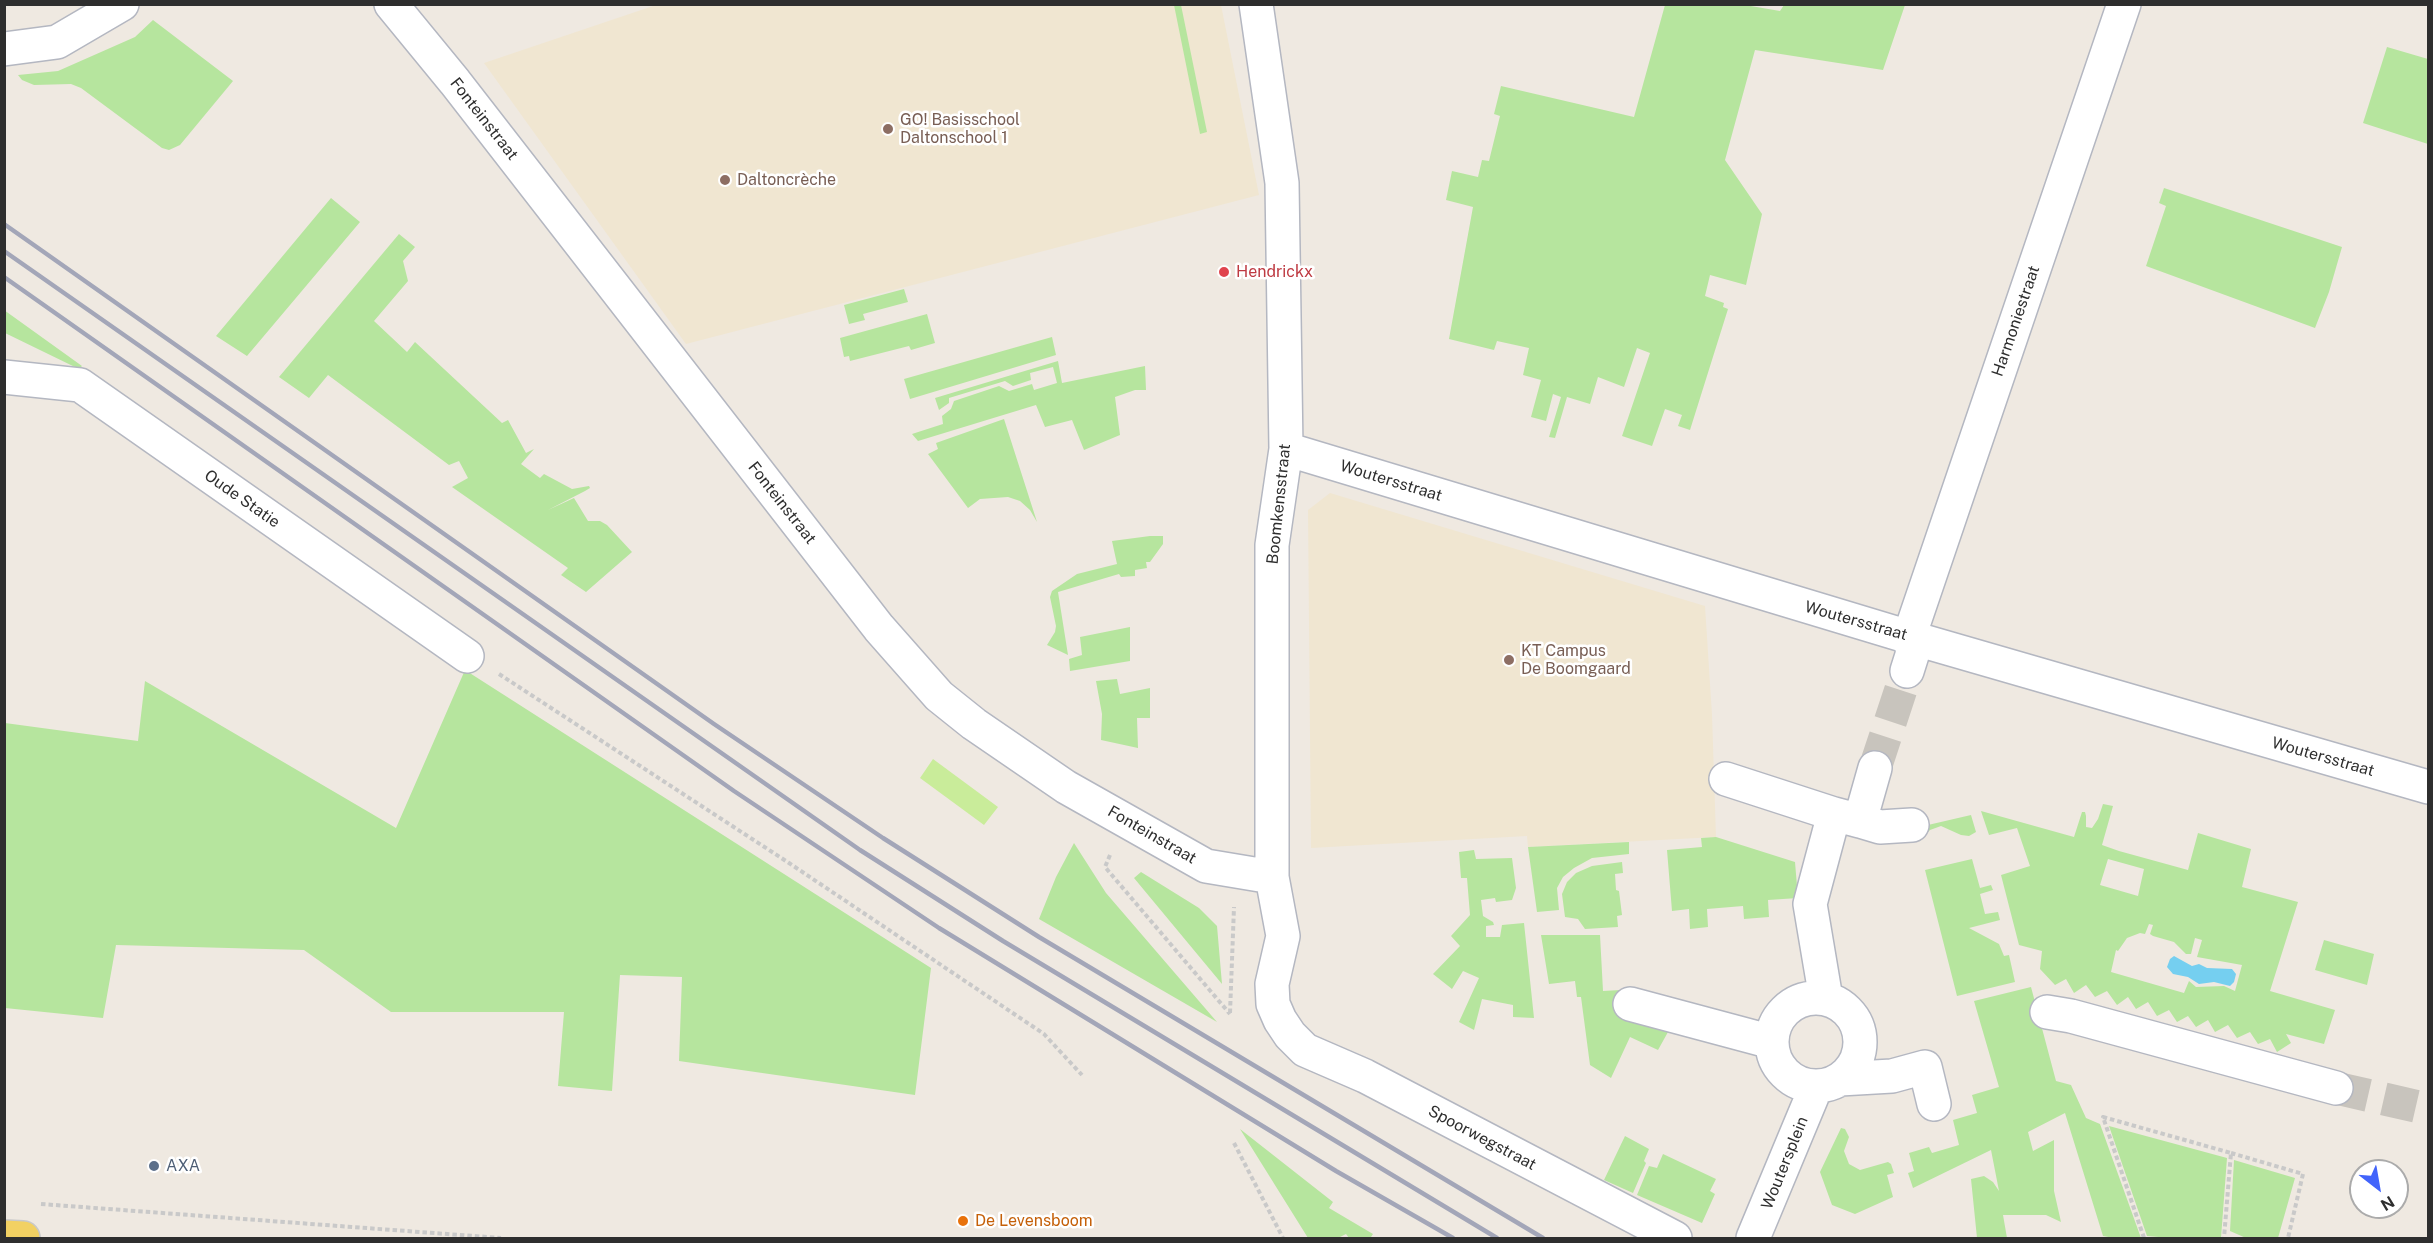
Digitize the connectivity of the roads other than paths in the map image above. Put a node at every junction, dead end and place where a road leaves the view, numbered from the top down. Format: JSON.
{"nodes":[{"id":1,"x":122,"y":4,"type":"edge"},
{"id":2,"x":392,"y":4,"type":"edge"},
{"id":3,"x":2124,"y":4,"type":"edge"},
{"id":4,"x":1260,"y":7,"type":"edge"},
{"id":5,"x":4,"y":49,"type":"edge"},
{"id":6,"x":4,"y":377,"type":"edge"},
{"id":7,"x":1286,"y":449,"type":"junction"},
{"id":8,"x":1909,"y":637,"type":"junction"},
{"id":9,"x":467,"y":656,"type":"road end"},
{"id":10,"x":1907,"y":671,"type":"tunnel mouth"},
{"id":11,"x":1875,"y":768,"type":"tunnel mouth"},
{"id":12,"x":1726,"y":779,"type":"dead end"},
{"id":13,"x":2428,"y":788,"type":"edge"},
{"id":14,"x":1847,"y":817,"type":"junction"},
{"id":15,"x":1912,"y":825,"type":"dead end"},
{"id":16,"x":1272,"y":877,"type":"junction"},
{"id":17,"x":1826,"y":999,"type":"junction"},
{"id":18,"x":1630,"y":1004,"type":"dead end"},
{"id":19,"x":2047,"y":1012,"type":"dead end"},
{"id":20,"x":1290,"y":1035,"type":"joint"},
{"id":21,"x":1772,"y":1042,"type":"junction"},
{"id":22,"x":1828,"y":1083,"type":"junction"},
{"id":23,"x":2336,"y":1088,"type":"tunnel mouth"},
{"id":24,"x":1934,"y":1104,"type":"dead end"},
{"id":25,"x":1808,"y":1170,"type":"dead end"},
{"id":26,"x":1769,"y":1200,"type":"junction"},
{"id":27,"x":4,"y":1237,"type":"edge"},
{"id":28,"x":23,"y":1239,"type":"edge"},
{"id":29,"x":1675,"y":1239,"type":"edge"},
{"id":30,"x":1754,"y":1239,"type":"edge"}],
"edges":[{"from":1,"to":5,"type":"street"},
{"from":2,"to":16,"type":"street","name":"Fonteinstraat"},
{"from":3,"to":8,"type":"street","name":"Harmoniestraat"},
{"from":4,"to":7,"type":"street","name":"Boomkensstraat"},
{"from":6,"to":9,"type":"street","name":"Oude Statie"},
{"from":7,"to":8,"type":"street","name":"Woutersstraat"},
{"from":7,"to":16,"type":"street","name":"Boomkensstraat"},
{"from":8,"to":10,"type":"street"},
{"from":8,"to":13,"type":"street","name":"Woutersstraat"},
{"from":11,"to":14,"type":"street"},
{"from":12,"to":14,"type":"street"},
{"from":14,"to":15,"type":"street"},
{"from":14,"to":17,"type":"street"},
{"from":16,"to":20,"type":"street","name":"Boomkensstraat"},
{"from":17,"to":21,"type":"street"},
{"from":17,"to":22,"type":"street","name":"Woutersplein"},
{"from":18,"to":21,"type":"street"},
{"from":19,"to":23,"type":"street"},
{"from":20,"to":29,"type":"street","name":"Spoorwegstraat"},
{"from":21,"to":22,"type":"street"},
{"from":22,"to":24,"type":"street"},
{"from":22,"to":26,"type":"street","name":"Woutersplein"},
{"from":25,"to":26,"type":"street"},
{"from":26,"to":30,"type":"street","name":"Woutersplein"},
{"from":27,"to":28,"type":"main road"}]}
